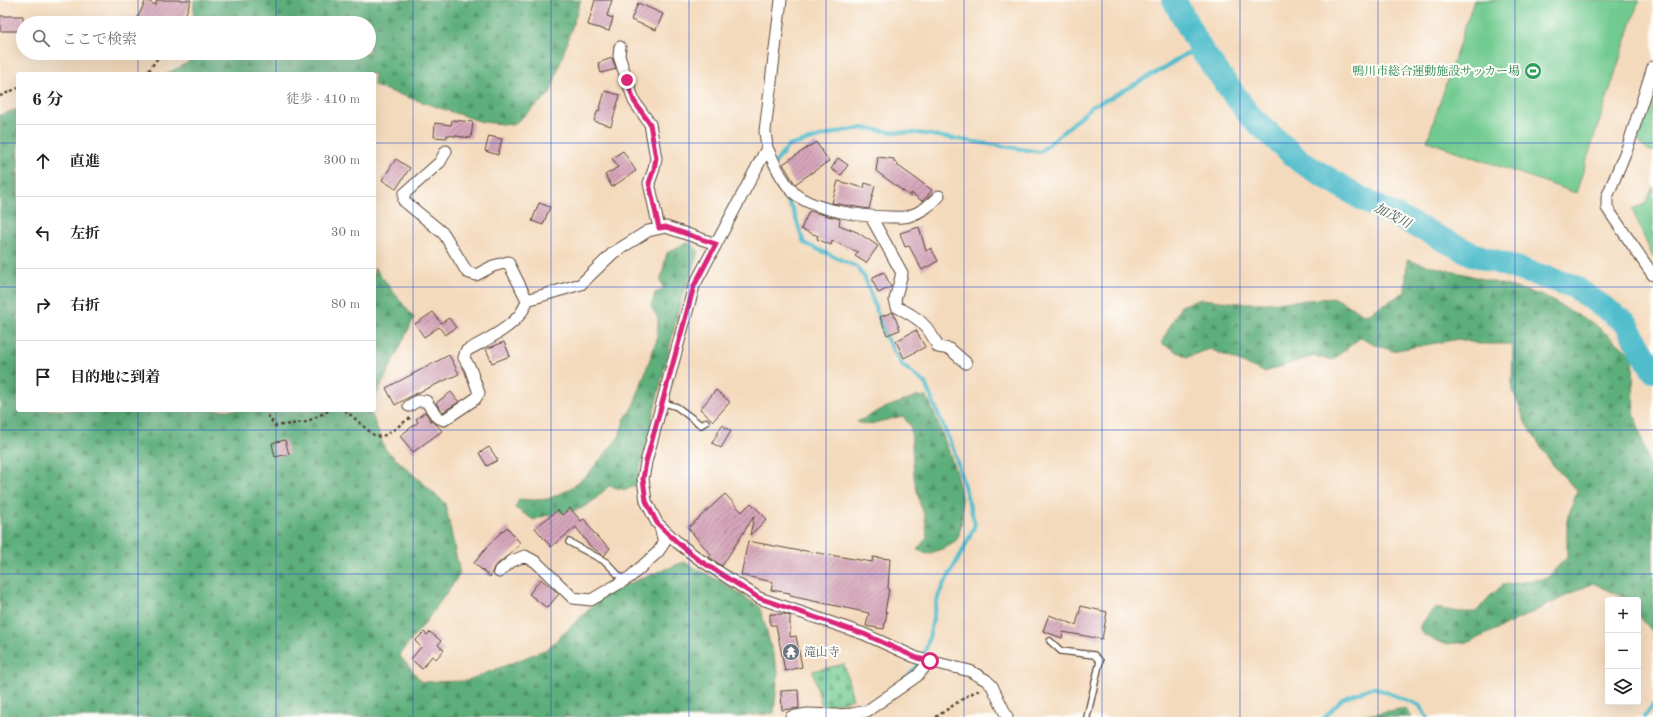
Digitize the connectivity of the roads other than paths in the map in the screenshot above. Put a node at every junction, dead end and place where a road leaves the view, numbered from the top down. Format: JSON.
{"nodes":[{"id":1,"x":782,"y":0,"type":"edge"},
{"id":2,"x":620,"y":47,"type":"dead end"},
{"id":3,"x":1653,"y":67,"type":"edge"},
{"id":4,"x":767,"y":148,"type":"junction"},
{"id":5,"x":446,"y":151,"type":"dead end"},
{"id":6,"x":939,"y":196,"type":"dead end"},
{"id":7,"x":871,"y":217,"type":"junction"},
{"id":8,"x":659,"y":228,"type":"junction"},
{"id":9,"x":716,"y":244,"type":"junction"},
{"id":10,"x":1653,"y":275,"type":"edge"},
{"id":11,"x":527,"y":300,"type":"junction"},
{"id":12,"x":966,"y":363,"type":"dead end"},
{"id":13,"x":662,"y":402,"type":"junction"},
{"id":14,"x":409,"y":406,"type":"dead end"},
{"id":15,"x":706,"y":422,"type":"dead end"},
{"id":16,"x":660,"y":526,"type":"junction"},
{"id":17,"x":569,"y":542,"type":"dead end"},
{"id":18,"x":500,"y":572,"type":"dead end"},
{"id":19,"x":624,"y":581,"type":"junction"},
{"id":20,"x":1050,"y":641,"type":"dead end"},
{"id":21,"x":924,"y":659,"type":"junction"},
{"id":22,"x":790,"y":717,"type":"edge"},
{"id":23,"x":1007,"y":717,"type":"edge"},
{"id":24,"x":1087,"y":717,"type":"edge"}],
"edges":[{"from":1,"to":4,"type":"street"},
{"from":2,"to":8,"type":"street"},
{"from":3,"to":10,"type":"street"},
{"from":4,"to":7,"type":"street"},
{"from":4,"to":9,"type":"street"},
{"from":5,"to":11,"type":"street"},
{"from":6,"to":7,"type":"street"},
{"from":7,"to":12,"type":"street"},
{"from":8,"to":9,"type":"street"},
{"from":8,"to":11,"type":"street"},
{"from":9,"to":13,"type":"street"},
{"from":11,"to":14,"type":"street"},
{"from":13,"to":15,"type":"lane"},
{"from":13,"to":16,"type":"street"},
{"from":16,"to":19,"type":"street"},
{"from":16,"to":21,"type":"street"},
{"from":17,"to":19,"type":"lane"},
{"from":18,"to":19,"type":"street"},
{"from":20,"to":24,"type":"lane"},
{"from":21,"to":22,"type":"street"},
{"from":21,"to":23,"type":"street"}]}
